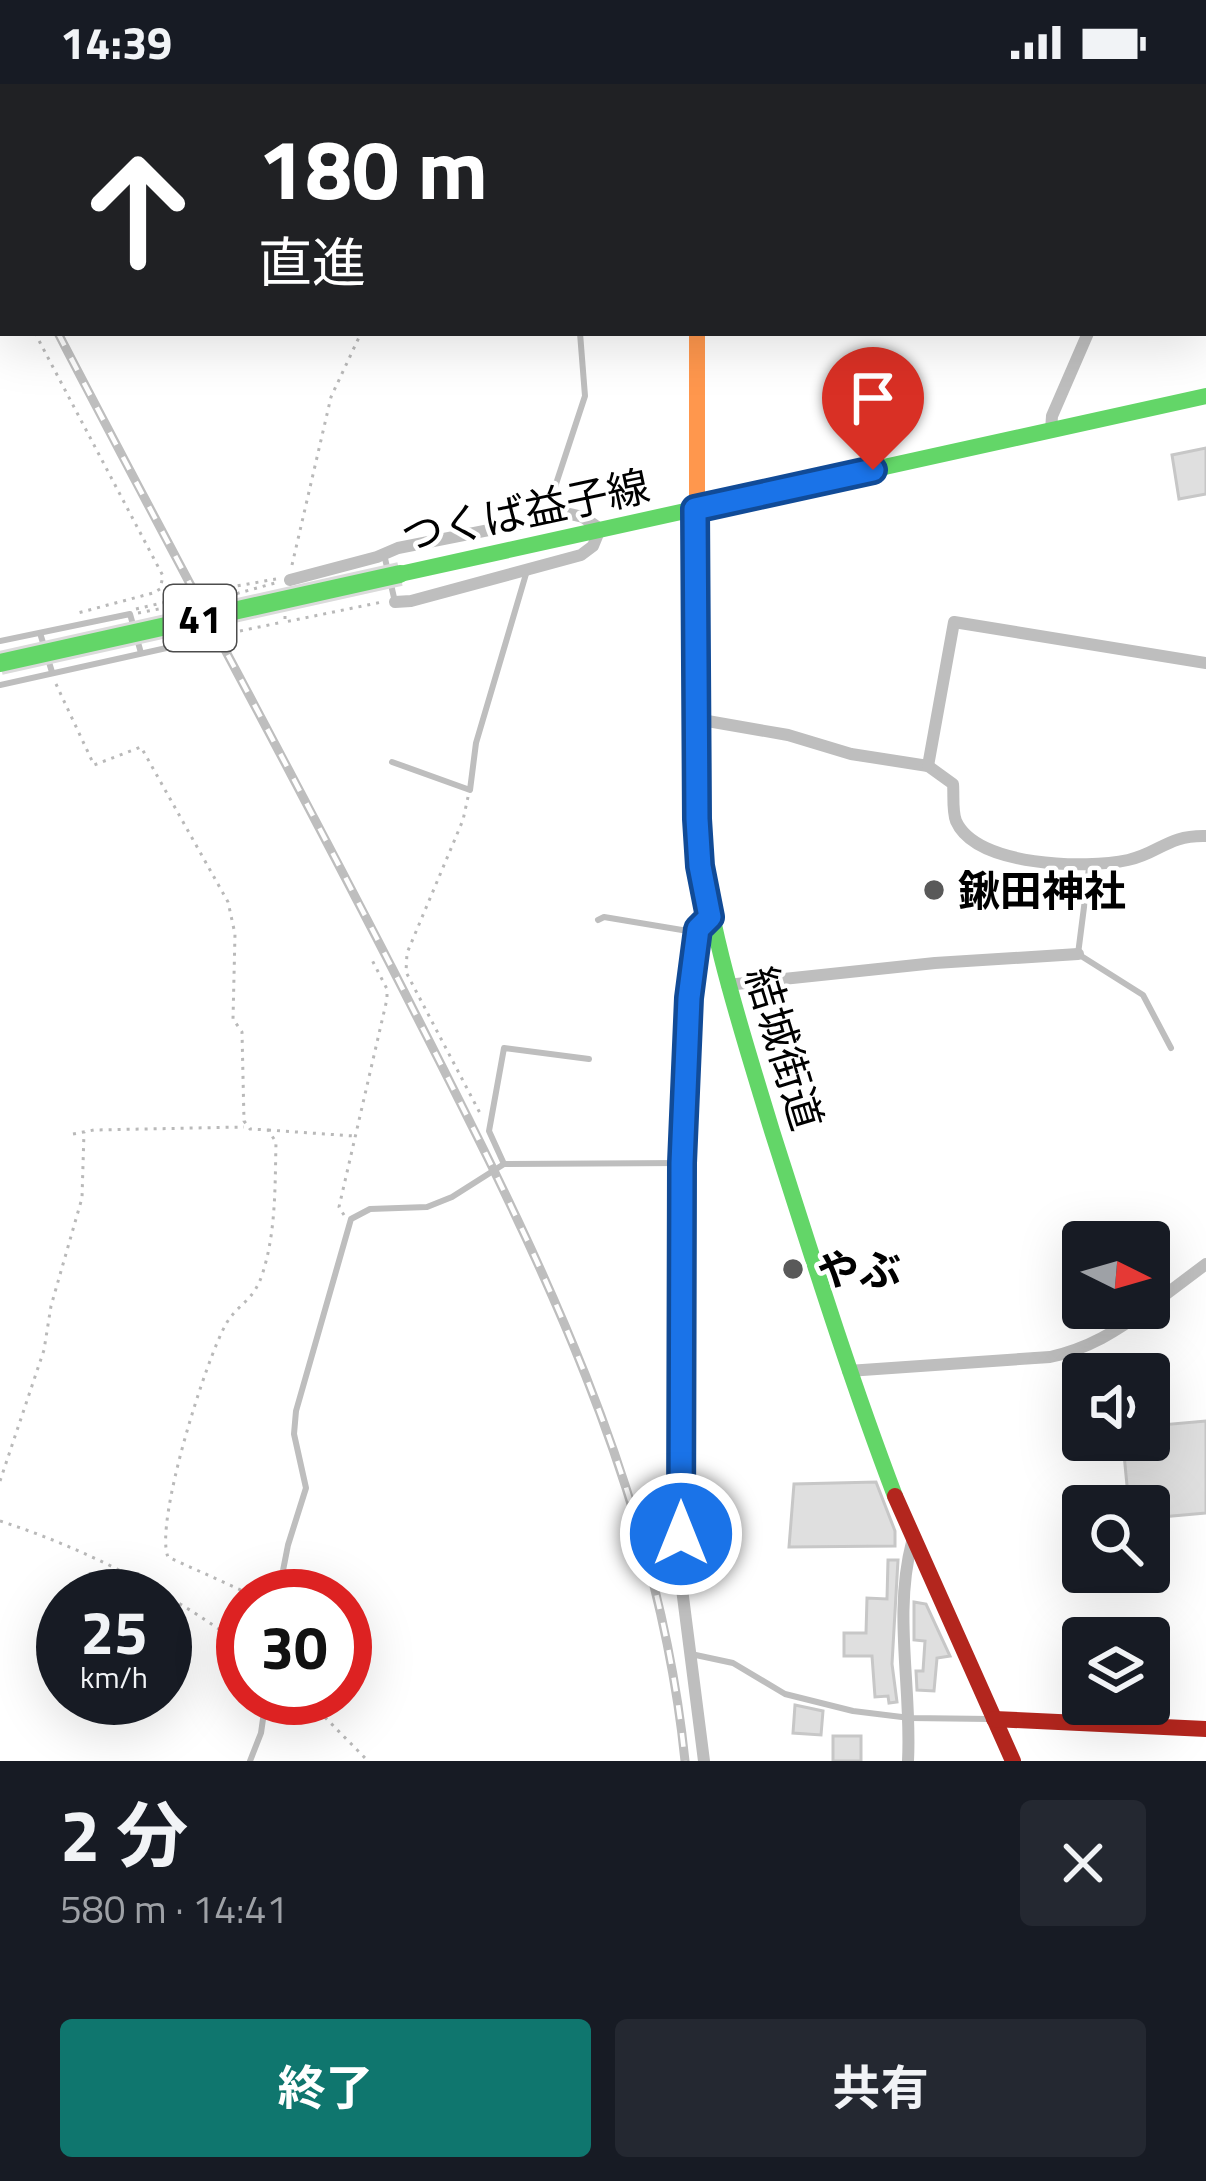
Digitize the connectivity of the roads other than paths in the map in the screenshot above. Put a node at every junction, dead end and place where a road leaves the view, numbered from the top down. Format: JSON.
{"nodes":[{"id":1,"x":581,"y":336,"type":"edge"},
{"id":2,"x":697,"y":336,"type":"edge"},
{"id":3,"x":1087,"y":336,"type":"edge"},
{"id":4,"x":1206,"y":396,"type":"edge"},
{"id":5,"x":1051,"y":431,"type":"junction"},
{"id":6,"x":695,"y":509,"type":"junction"},
{"id":7,"x":552,"y":517,"type":"junction"},
{"id":8,"x":600,"y":530,"type":"junction"},
{"id":9,"x":384,"y":554,"type":"junction"},
{"id":10,"x":526,"y":570,"type":"junction"},
{"id":11,"x":290,"y":580,"type":"road end"},
{"id":12,"x":395,"y":602,"type":"joint"},
{"id":13,"x":44,"y":633,"type":"junction"},
{"id":14,"x":0,"y":641,"type":"edge"},
{"id":15,"x":198,"y":641,"type":"dead end"},
{"id":16,"x":141,"y":653,"type":"junction"},
{"id":17,"x":0,"y":663,"type":"edge"},
{"id":18,"x":1206,"y":663,"type":"edge"},
{"id":19,"x":52,"y":672,"type":"junction"},
{"id":20,"x":0,"y":685,"type":"edge"},
{"id":21,"x":696,"y":719,"type":"junction"},
{"id":22,"x":392,"y":762,"type":"dead end"},
{"id":23,"x":928,"y":766,"type":"junction"},
{"id":24,"x":1206,"y":836,"type":"edge"},
{"id":25,"x":1090,"y":864,"type":"junction"},
{"id":26,"x":598,"y":920,"type":"dead end"},
{"id":27,"x":704,"y":925,"type":"junction"},
{"id":28,"x":1078,"y":954,"type":"junction"},
{"id":29,"x":728,"y":985,"type":"junction"},
{"id":30,"x":1172,"y":1048,"type":"dead end"},
{"id":31,"x":589,"y":1059,"type":"dead end"},
{"id":32,"x":682,"y":1163,"type":"junction"},
{"id":33,"x":504,"y":1164,"type":"junction"},
{"id":34,"x":1206,"y":1264,"type":"edge"},
{"id":35,"x":1170,"y":1291,"type":"edge"},
{"id":36,"x":1120,"y":1329,"type":"edge"},
{"id":37,"x":848,"y":1371,"type":"junction"},
{"id":38,"x":913,"y":1540,"type":"junction"},
{"id":39,"x":283,"y":1569,"type":"edge"},
{"id":40,"x":689,"y":1654,"type":"junction"},
{"id":41,"x":910,"y":1718,"type":"junction"},
{"id":42,"x":994,"y":1719,"type":"junction"},
{"id":43,"x":262,"y":1725,"type":"edge"},
{"id":44,"x":1206,"y":1729,"type":"edge"},
{"id":45,"x":250,"y":1761,"type":"edge"},
{"id":46,"x":704,"y":1761,"type":"edge"},
{"id":47,"x":908,"y":1761,"type":"edge"},
{"id":48,"x":1013,"y":1761,"type":"edge"}],
"edges":[{"from":1,"to":7,"type":"lane"},
{"from":2,"to":6,"type":"street","name":"結城街道"},
{"from":3,"to":5,"type":"street"},
{"from":4,"to":5,"type":"street","name":"つくば益子線","number":"41"},
{"from":5,"to":6,"type":"street","name":"つくば益子線","number":"41"},
{"from":6,"to":8,"type":"street","name":"つくば益子線","number":"41"},
{"from":6,"to":21,"type":"street","name":"結城街道"},
{"from":7,"to":8,"type":"street"},
{"from":7,"to":9,"type":"street"},
{"from":8,"to":10,"type":"street"},
{"from":8,"to":17,"type":"street","name":"つくば益子線","number":"41","bridge":true},
{"from":9,"to":11,"type":"street"},
{"from":9,"to":12,"type":"lane"},
{"from":10,"to":12,"type":"street"},
{"from":10,"to":22,"type":"lane"},
{"from":13,"to":14,"type":"lane"},
{"from":13,"to":16,"type":"lane"},
{"from":13,"to":19,"type":"lane"},
{"from":15,"to":16,"type":"lane"},
{"from":16,"to":19,"type":"lane"},
{"from":18,"to":23,"type":"street"},
{"from":19,"to":20,"type":"lane"},
{"from":21,"to":23,"type":"street"},
{"from":21,"to":27,"type":"street","name":"結城街道"},
{"from":23,"to":25,"type":"street"},
{"from":24,"to":25,"type":"street"},
{"from":25,"to":28,"type":"lane"},
{"from":26,"to":27,"type":"lane"},
{"from":27,"to":29,"type":"street","name":"結城街道"},
{"from":27,"to":32,"type":"street"},
{"from":28,"to":29,"type":"street"},
{"from":28,"to":30,"type":"lane"},
{"from":29,"to":37,"type":"street","name":"結城街道"},
{"from":31,"to":33,"type":"lane"},
{"from":32,"to":33,"type":"lane"},
{"from":32,"to":40,"type":"street"},
{"from":33,"to":39,"type":"lane"},
{"from":34,"to":35,"type":"street"},
{"from":36,"to":37,"type":"street"},
{"from":37,"to":38,"type":"street","name":"結城街道"},
{"from":38,"to":41,"type":"street"},
{"from":38,"to":42,"type":"street","name":"結城街道"},
{"from":40,"to":41,"type":"lane"},
{"from":40,"to":46,"type":"street"},
{"from":41,"to":42,"type":"lane"},
{"from":41,"to":47,"type":"street"},
{"from":42,"to":44,"type":"street"},
{"from":42,"to":48,"type":"street","name":"結城街道"},
{"from":43,"to":45,"type":"lane"}]}
